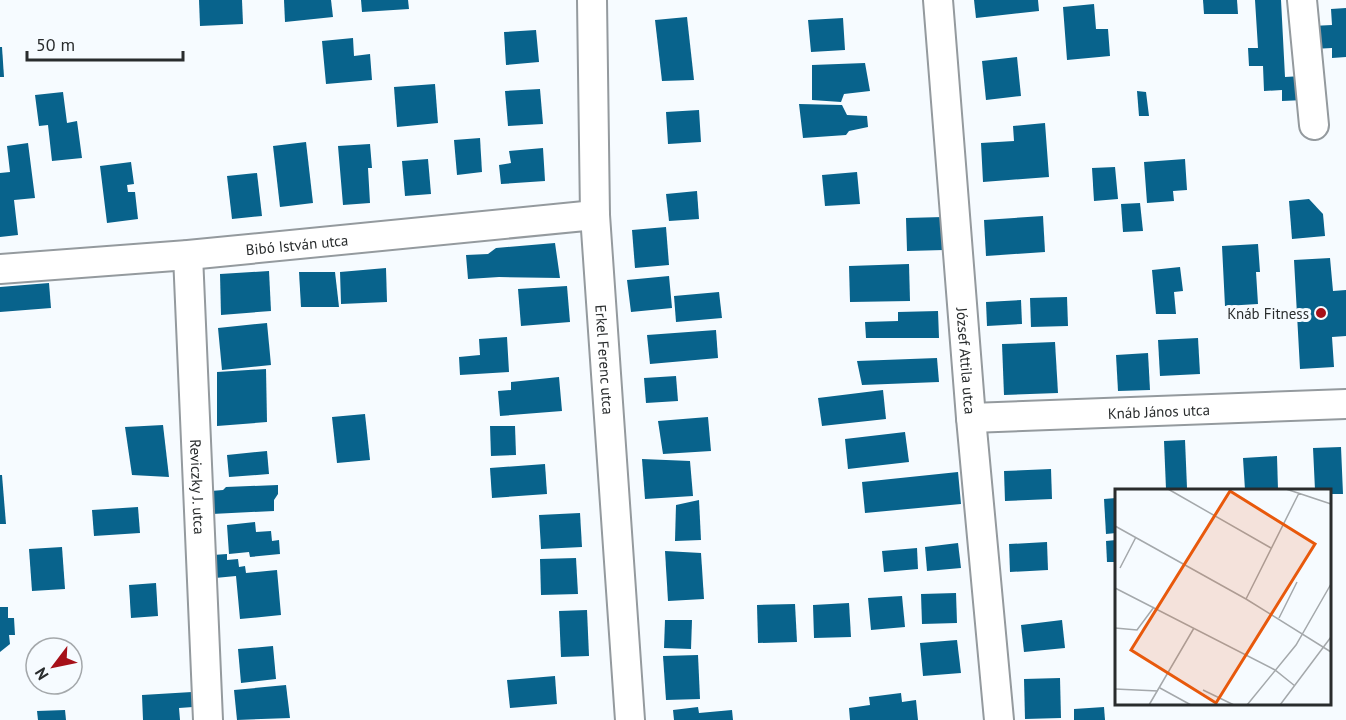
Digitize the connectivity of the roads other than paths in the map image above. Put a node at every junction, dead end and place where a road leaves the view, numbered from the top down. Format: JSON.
{"nodes":[{"id":1,"x":592,"y":0,"type":"edge"},
{"id":2,"x":938,"y":0,"type":"edge"},
{"id":3,"x":1302,"y":0,"type":"edge"},
{"id":4,"x":1314,"y":125,"type":"dead end"},
{"id":5,"x":595,"y":214,"type":"junction"},
{"id":6,"x":188,"y":255,"type":"junction"},
{"id":7,"x":0,"y":269,"type":"edge"},
{"id":8,"x":1346,"y":404,"type":"edge"},
{"id":9,"x":971,"y":418,"type":"junction"},
{"id":10,"x":208,"y":720,"type":"edge"},
{"id":11,"x":630,"y":720,"type":"edge"},
{"id":12,"x":999,"y":720,"type":"edge"}],
"edges":[{"from":1,"to":5,"type":"street","name":"Erkel Ferenc utca"},
{"from":2,"to":9,"type":"street","name":"József Attila utca"},
{"from":3,"to":4,"type":"street"},
{"from":5,"to":6,"type":"street","name":"Bibó István utca"},
{"from":5,"to":11,"type":"street","name":"Erkel Ferenc utca"},
{"from":6,"to":7,"type":"street","name":"Bibó István utca"},
{"from":6,"to":10,"type":"street","name":"Reviczky J. utca"},
{"from":8,"to":9,"type":"street","name":"Knáb János utca"},
{"from":9,"to":12,"type":"street","name":"József Attila utca"}]}
